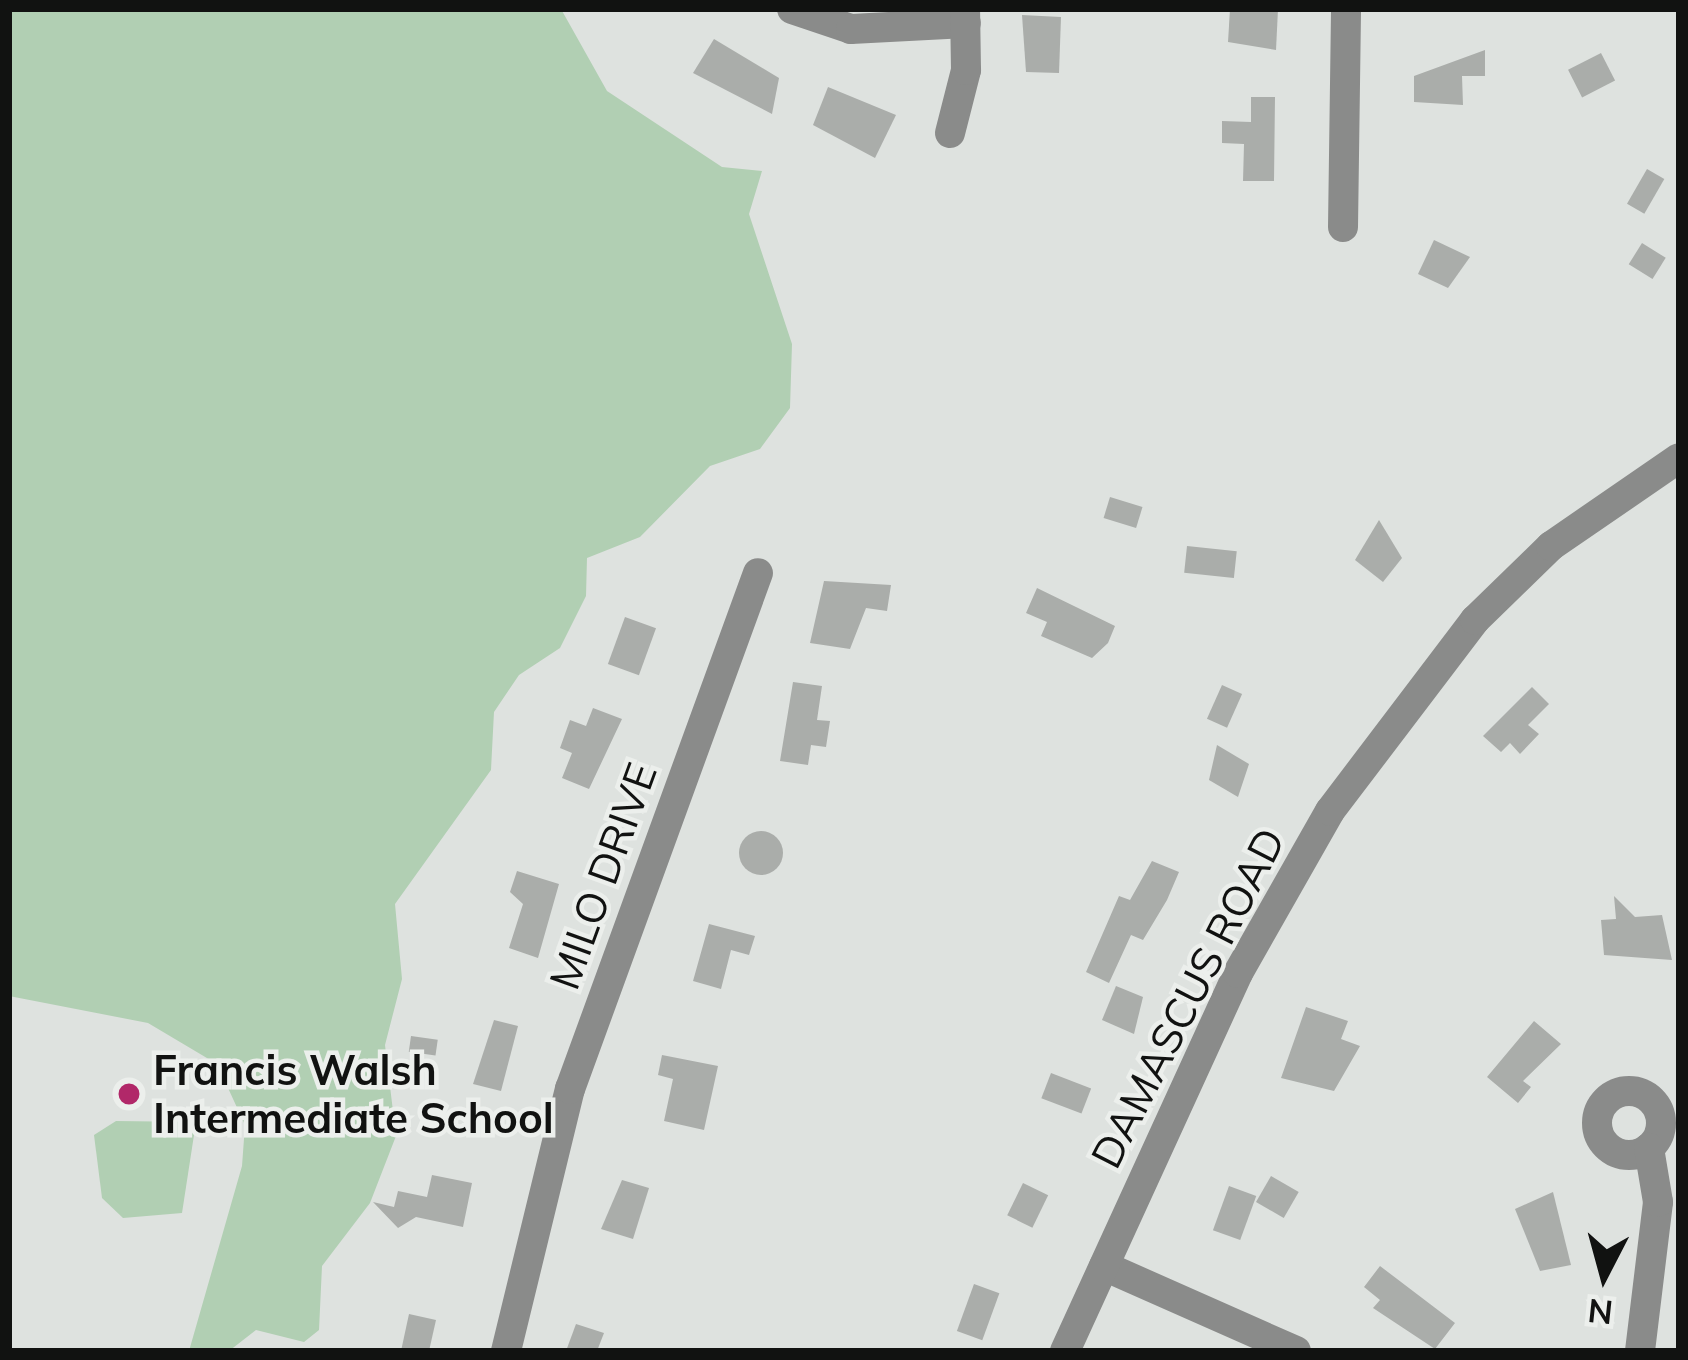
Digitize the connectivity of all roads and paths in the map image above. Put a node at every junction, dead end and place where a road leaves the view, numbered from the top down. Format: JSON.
{"nodes":[{"id":1,"x":792,"y":9,"type":"edge"},
{"id":2,"x":1346,"y":9,"type":"edge"},
{"id":3,"x":965,"y":16,"type":"edge"},
{"id":4,"x":950,"y":133,"type":"dead end"},
{"id":5,"x":1343,"y":226,"type":"dead end"},
{"id":6,"x":1679,"y":458,"type":"edge"},
{"id":7,"x":758,"y":573,"type":"dead end"},
{"id":8,"x":1648,"y":1148,"type":"dead end"},
{"id":9,"x":1104,"y":1266,"type":"junction"},
{"id":10,"x":506,"y":1351,"type":"edge"},
{"id":11,"x":1066,"y":1351,"type":"edge"},
{"id":12,"x":1296,"y":1351,"type":"edge"},
{"id":13,"x":1640,"y":1351,"type":"edge"}],
"edges":[{"from":1,"to":3,"type":"street"},
{"from":2,"to":5,"type":"street"},
{"from":3,"to":4,"type":"street"},
{"from":6,"to":9,"type":"street","name":"DAMASCUS ROAD"},
{"from":7,"to":10,"type":"street","name":"MILO DRIVE"},
{"from":8,"to":13,"type":"street"},
{"from":9,"to":11,"type":"street","name":"DAMASCUS ROAD"},
{"from":9,"to":12,"type":"street"}]}
